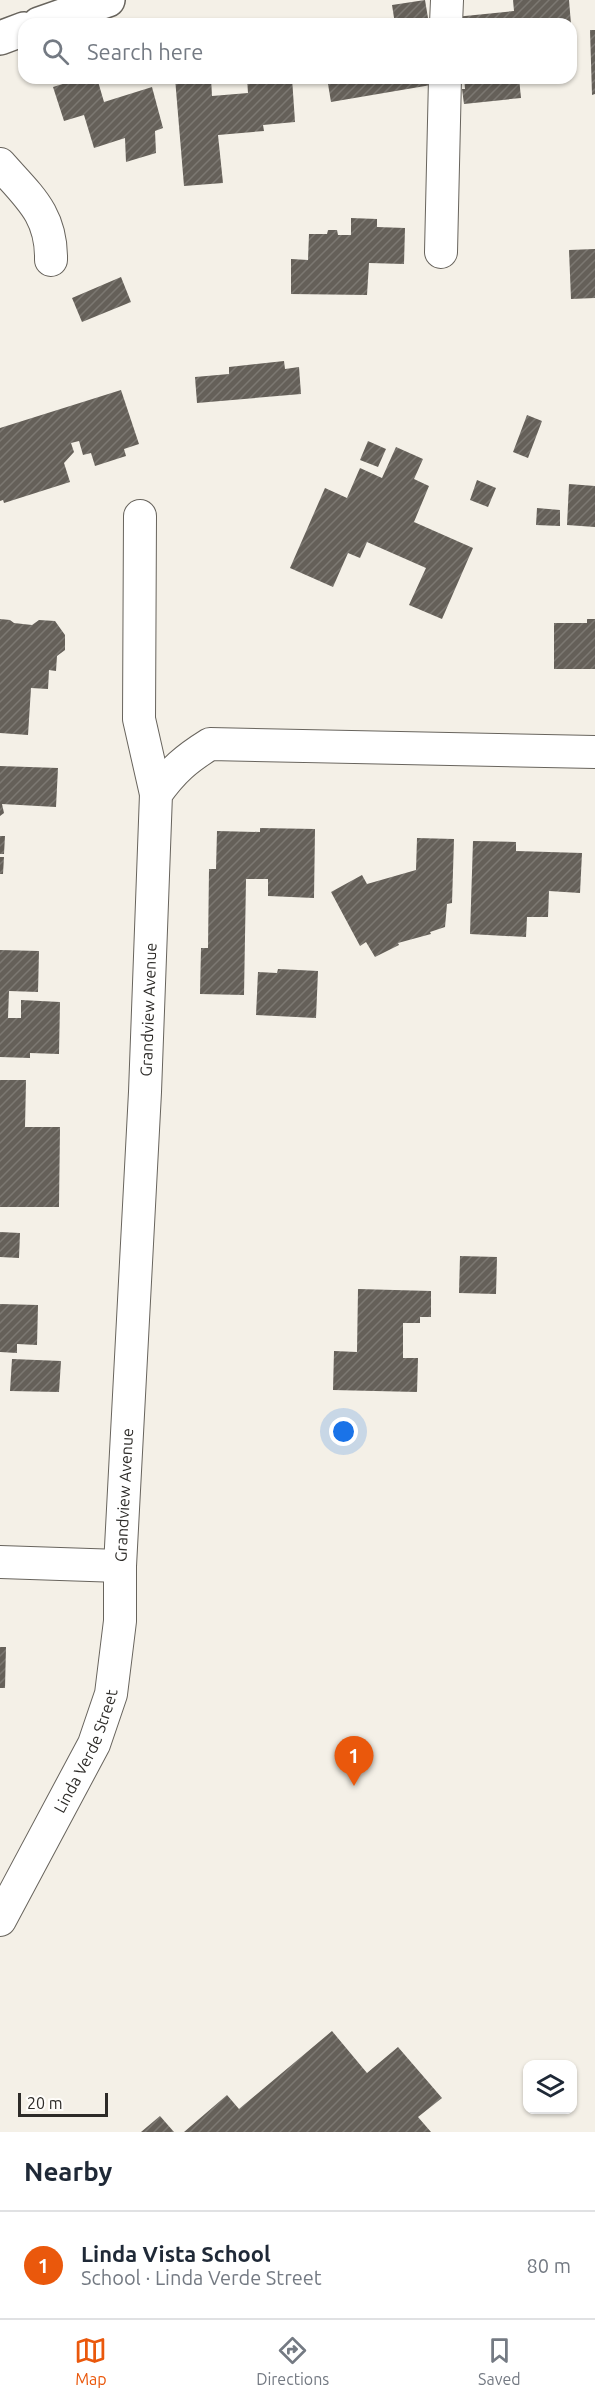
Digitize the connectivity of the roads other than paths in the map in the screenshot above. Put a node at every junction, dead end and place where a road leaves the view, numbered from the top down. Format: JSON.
{"nodes":[{"id":1,"x":108,"y":0,"type":"edge"},
{"id":2,"x":447,"y":0,"type":"edge"},
{"id":3,"x":56,"y":18,"type":"edge"},
{"id":4,"x":446,"y":18,"type":"edge"},
{"id":5,"x":18,"y":31,"type":"edge"},
{"id":6,"x":0,"y":38,"type":"edge"},
{"id":7,"x":445,"y":84,"type":"edge"},
{"id":8,"x":0,"y":164,"type":"edge"},
{"id":9,"x":441,"y":252,"type":"dead end"},
{"id":10,"x":51,"y":260,"type":"dead end"},
{"id":11,"x":140,"y":516,"type":"dead end"},
{"id":12,"x":595,"y":752,"type":"edge"},
{"id":13,"x":156,"y":794,"type":"junction"},
{"id":14,"x":0,"y":1562,"type":"edge"},
{"id":15,"x":120,"y":1566,"type":"junction"},
{"id":16,"x":0,"y":1920,"type":"edge"}],
"edges":[{"from":1,"to":3,"type":"main road"},
{"from":2,"to":4,"type":"street"},
{"from":5,"to":6,"type":"main road"},
{"from":7,"to":9,"type":"street"},
{"from":8,"to":10,"type":"street"},
{"from":11,"to":13,"type":"street","name":"Grandview Avenue"},
{"from":12,"to":13,"type":"street"},
{"from":13,"to":15,"type":"street","name":"Grandview Avenue"},
{"from":14,"to":15,"type":"street","name":"Grandview Avenue"},
{"from":15,"to":16,"type":"street","name":"Linda Verde Street"}]}
